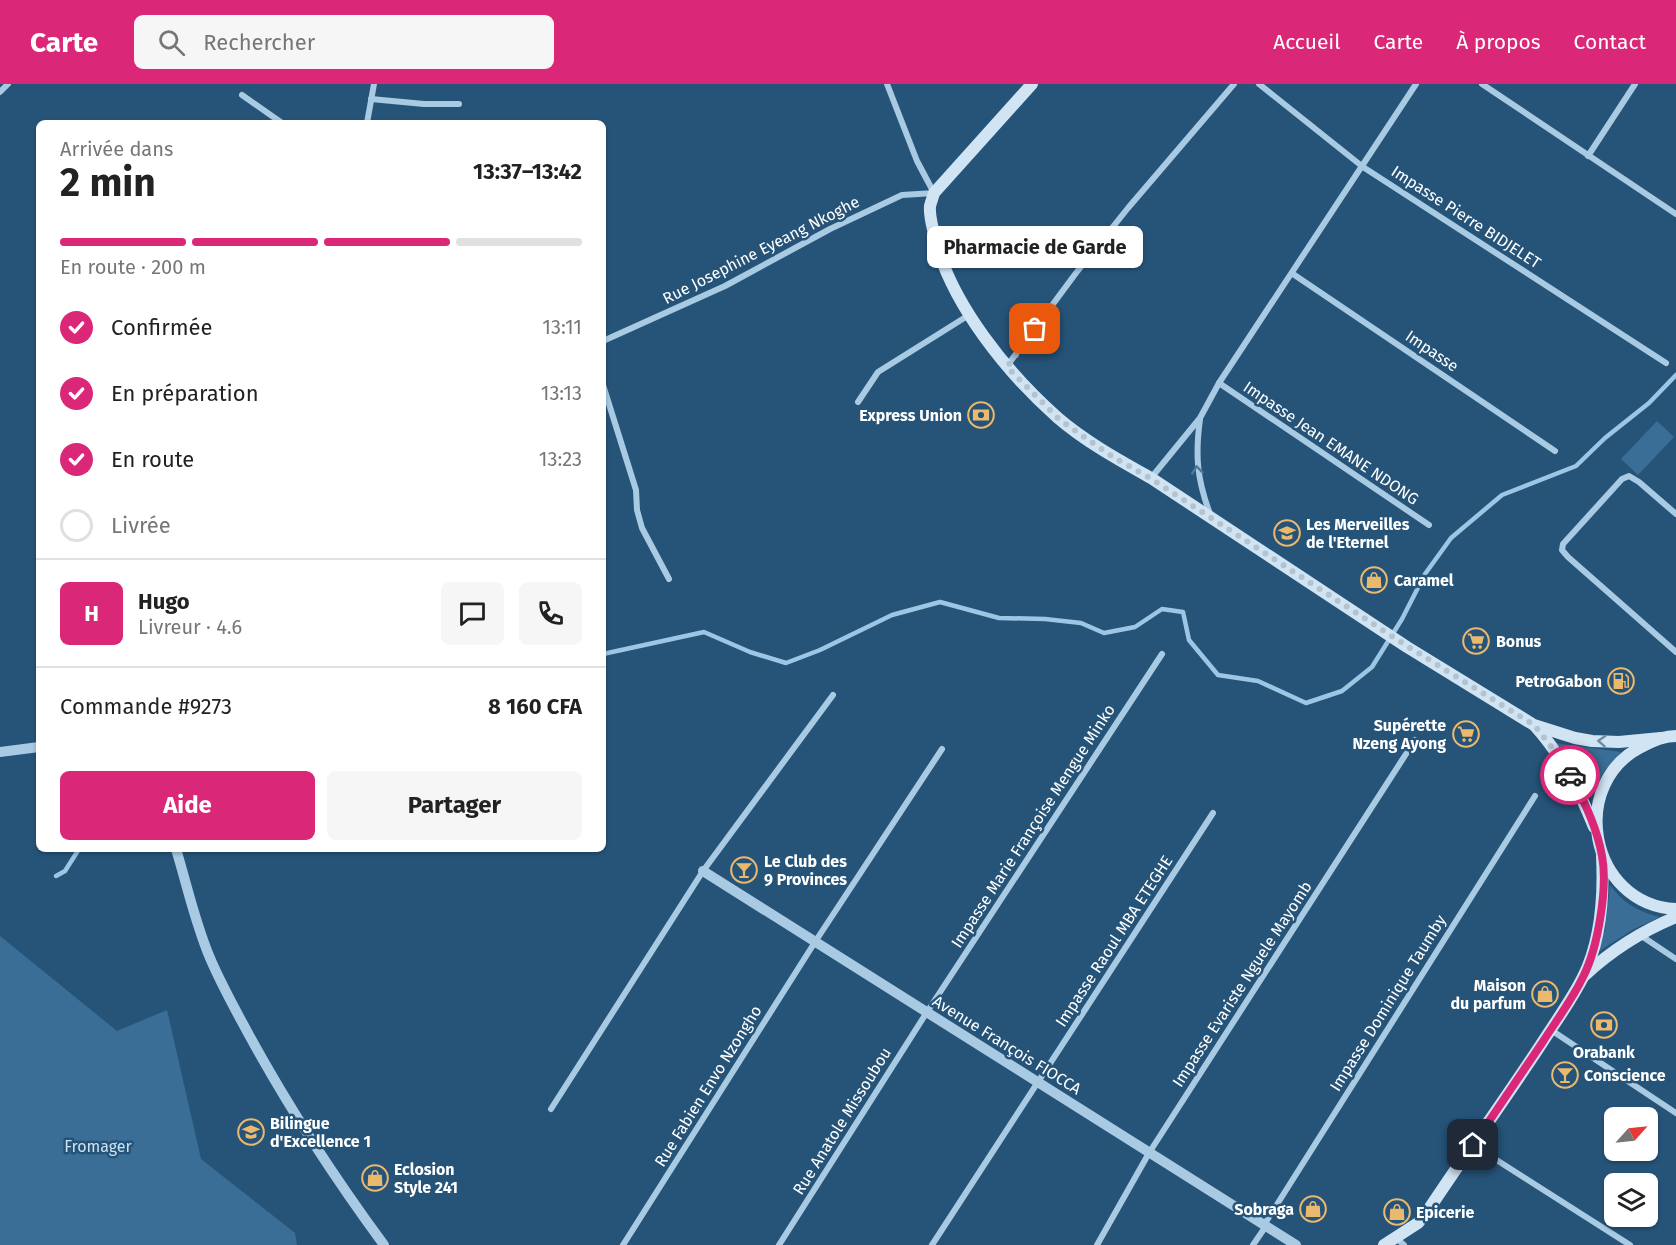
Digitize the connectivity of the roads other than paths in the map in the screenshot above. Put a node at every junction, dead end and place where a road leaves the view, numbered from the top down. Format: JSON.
{"nodes":[{"id":1,"x":8,"y":84,"type":"edge"},
{"id":2,"x":374,"y":84,"type":"edge"},
{"id":3,"x":887,"y":84,"type":"edge"},
{"id":4,"x":1032,"y":84,"type":"edge"},
{"id":5,"x":1234,"y":84,"type":"edge"},
{"id":6,"x":1259,"y":84,"type":"edge"},
{"id":7,"x":1416,"y":84,"type":"edge"},
{"id":8,"x":1482,"y":84,"type":"edge"},
{"id":9,"x":1635,"y":84,"type":"edge"},
{"id":10,"x":0,"y":92,"type":"edge"},
{"id":11,"x":242,"y":95,"type":"dead end"},
{"id":12,"x":371,"y":99,"type":"junction"},
{"id":13,"x":459,"y":104,"type":"dead end"},
{"id":14,"x":278,"y":120,"type":"edge"},
{"id":15,"x":368,"y":120,"type":"edge"},
{"id":16,"x":1588,"y":156,"type":"junction"},
{"id":17,"x":1363,"y":166,"type":"junction"},
{"id":18,"x":934,"y":193,"type":"junction"},
{"id":19,"x":1676,"y":214,"type":"edge"},
{"id":20,"x":1293,"y":274,"type":"junction"},
{"id":21,"x":969,"y":315,"type":"junction"},
{"id":22,"x":606,"y":340,"type":"edge"},
{"id":23,"x":1666,"y":363,"type":"dead end"},
{"id":24,"x":1007,"y":367,"type":"junction"},
{"id":25,"x":1219,"y":383,"type":"junction"},
{"id":26,"x":606,"y":395,"type":"edge"},
{"id":27,"x":858,"y":402,"type":"dead end"},
{"id":28,"x":1200,"y":418,"type":"junction"},
{"id":29,"x":1555,"y":451,"type":"dead end"},
{"id":30,"x":1150,"y":478,"type":"junction"},
{"id":31,"x":1676,"y":514,"type":"edge"},
{"id":32,"x":1212,"y":520,"type":"junction"},
{"id":33,"x":1429,"y":525,"type":"dead end"},
{"id":34,"x":669,"y":579,"type":"dead end"},
{"id":35,"x":1676,"y":652,"type":"edge"},
{"id":36,"x":1162,"y":654,"type":"dead end"},
{"id":37,"x":833,"y":695,"type":"dead end"},
{"id":38,"x":1534,"y":725,"type":"junction"},
{"id":39,"x":1671,"y":736,"type":"edge"},
{"id":40,"x":1415,"y":740,"type":"dead end"},
{"id":41,"x":36,"y":747,"type":"edge"},
{"id":42,"x":942,"y":749,"type":"dead end"},
{"id":43,"x":0,"y":752,"type":"edge"},
{"id":44,"x":1535,"y":796,"type":"dead end"},
{"id":45,"x":1213,"y":813,"type":"dead end"},
{"id":46,"x":1597,"y":834,"type":"junction"},
{"id":47,"x":177,"y":852,"type":"edge"},
{"id":48,"x":1602,"y":856,"type":"junction"},
{"id":49,"x":703,"y":871,"type":"junction"},
{"id":50,"x":1676,"y":909,"type":"edge"},
{"id":51,"x":1676,"y":917,"type":"edge"},
{"id":52,"x":1640,"y":935,"type":"junction"},
{"id":53,"x":814,"y":942,"type":"junction"},
{"id":54,"x":1676,"y":959,"type":"edge"},
{"id":55,"x":1584,"y":976,"type":"junction"},
{"id":56,"x":927,"y":1012,"type":"junction"},
{"id":57,"x":1550,"y":1030,"type":"junction"},
{"id":58,"x":1038,"y":1083,"type":"junction"},
{"id":59,"x":551,"y":1109,"type":"dead end"},
{"id":60,"x":1676,"y":1113,"type":"edge"},
{"id":61,"x":1473,"y":1145,"type":"junction"},
{"id":62,"x":1149,"y":1153,"type":"junction"},
{"id":63,"x":1265,"y":1225,"type":"junction"},
{"id":64,"x":1400,"y":1241,"type":"edge"},
{"id":65,"x":384,"y":1245,"type":"edge"},
{"id":66,"x":623,"y":1245,"type":"edge"},
{"id":67,"x":779,"y":1245,"type":"edge"},
{"id":68,"x":932,"y":1245,"type":"edge"},
{"id":69,"x":1097,"y":1245,"type":"edge"},
{"id":70,"x":1253,"y":1245,"type":"edge"},
{"id":71,"x":1296,"y":1245,"type":"edge"},
{"id":72,"x":1384,"y":1245,"type":"edge"},
{"id":73,"x":1630,"y":1245,"type":"edge"}],
"edges":[{"from":1,"to":10,"type":"street"},
{"from":2,"to":12,"type":"street"},
{"from":3,"to":18,"type":"street"},
{"from":4,"to":18,"type":"main road"},
{"from":5,"to":24,"type":"street"},
{"from":6,"to":17,"type":"street","name":"Impasse Pierre BIDJELET"},
{"from":7,"to":17,"type":"street"},
{"from":8,"to":16,"type":"street"},
{"from":9,"to":16,"type":"street"},
{"from":11,"to":14,"type":"street"},
{"from":12,"to":13,"type":"street"},
{"from":12,"to":15,"type":"street"},
{"from":16,"to":19,"type":"street"},
{"from":17,"to":20,"type":"street"},
{"from":17,"to":23,"type":"street","name":"Impasse Pierre BIDJELET"},
{"from":18,"to":21,"type":"main road"},
{"from":18,"to":22,"type":"street","name":"Rue Josephine Eyeang Nkoghe"},
{"from":20,"to":25,"type":"street"},
{"from":20,"to":29,"type":"street","name":"Impasse"},
{"from":21,"to":24,"type":"main road"},
{"from":21,"to":27,"type":"street"},
{"from":24,"to":30,"type":"main road"},
{"from":25,"to":28,"type":"street"},
{"from":25,"to":33,"type":"street","name":"Impasse Jean EMANE NDONG"},
{"from":26,"to":34,"type":"street"},
{"from":28,"to":30,"type":"street"},
{"from":32,"to":28,"type":"street","one_way":true},
{"from":30,"to":32,"type":"main road"},
{"from":31,"to":35,"type":"street"},
{"from":32,"to":38,"type":"main road"},
{"from":36,"to":56,"type":"street","name":"Impasse Marie Françoise Mengue Minko"},
{"from":37,"to":49,"type":"street"},
{"from":39,"to":38,"type":"main road","one_way":true},
{"from":38,"to":46,"type":"main road"},
{"from":39,"to":46,"type":"main road"},
{"from":40,"to":62,"type":"street","name":"Impasse Evariste Nguele Mayomb"},
{"from":41,"to":43,"type":"street"},
{"from":42,"to":53,"type":"street","name":"Rue Fabien Envo Nzongho"},
{"from":44,"to":63,"type":"street","name":"Impasse Dominique Taumby"},
{"from":45,"to":58,"type":"street","name":"Impasse Raoul MBA ETEGHE"},
{"from":46,"to":48,"type":"main road"},
{"from":47,"to":65,"type":"street"},
{"from":48,"to":50,"type":"main road"},
{"from":48,"to":55,"type":"main road"},
{"from":49,"to":53,"type":"street","name":"Avenue François FIOCCA"},
{"from":49,"to":59,"type":"street"},
{"from":51,"to":52,"type":"main road"},
{"from":52,"to":54,"type":"street"},
{"from":52,"to":55,"type":"main road"},
{"from":53,"to":56,"type":"street","name":"Avenue François FIOCCA"},
{"from":53,"to":66,"type":"street","name":"Rue Fabien Envo Nzongho"},
{"from":55,"to":57,"type":"main road"},
{"from":56,"to":58,"type":"street","name":"Avenue François FIOCCA"},
{"from":56,"to":67,"type":"street","name":"Rue Anatole Missoubou"},
{"from":57,"to":60,"type":"street"},
{"from":57,"to":61,"type":"main road"},
{"from":58,"to":62,"type":"street","name":"Avenue François FIOCCA"},
{"from":58,"to":68,"type":"street","name":"Impasse Raoul MBA ETEGHE"},
{"from":61,"to":64,"type":"main road"},
{"from":61,"to":73,"type":"street"},
{"from":62,"to":63,"type":"street","name":"Avenue François FIOCCA"},
{"from":62,"to":69,"type":"street","name":"Impasse Evariste Nguele Mayomb"},
{"from":63,"to":70,"type":"street","name":"Impasse Dominique Taumby"},
{"from":63,"to":71,"type":"street","name":"Avenue François FIOCCA"},
{"from":64,"to":72,"type":"main road"}]}
